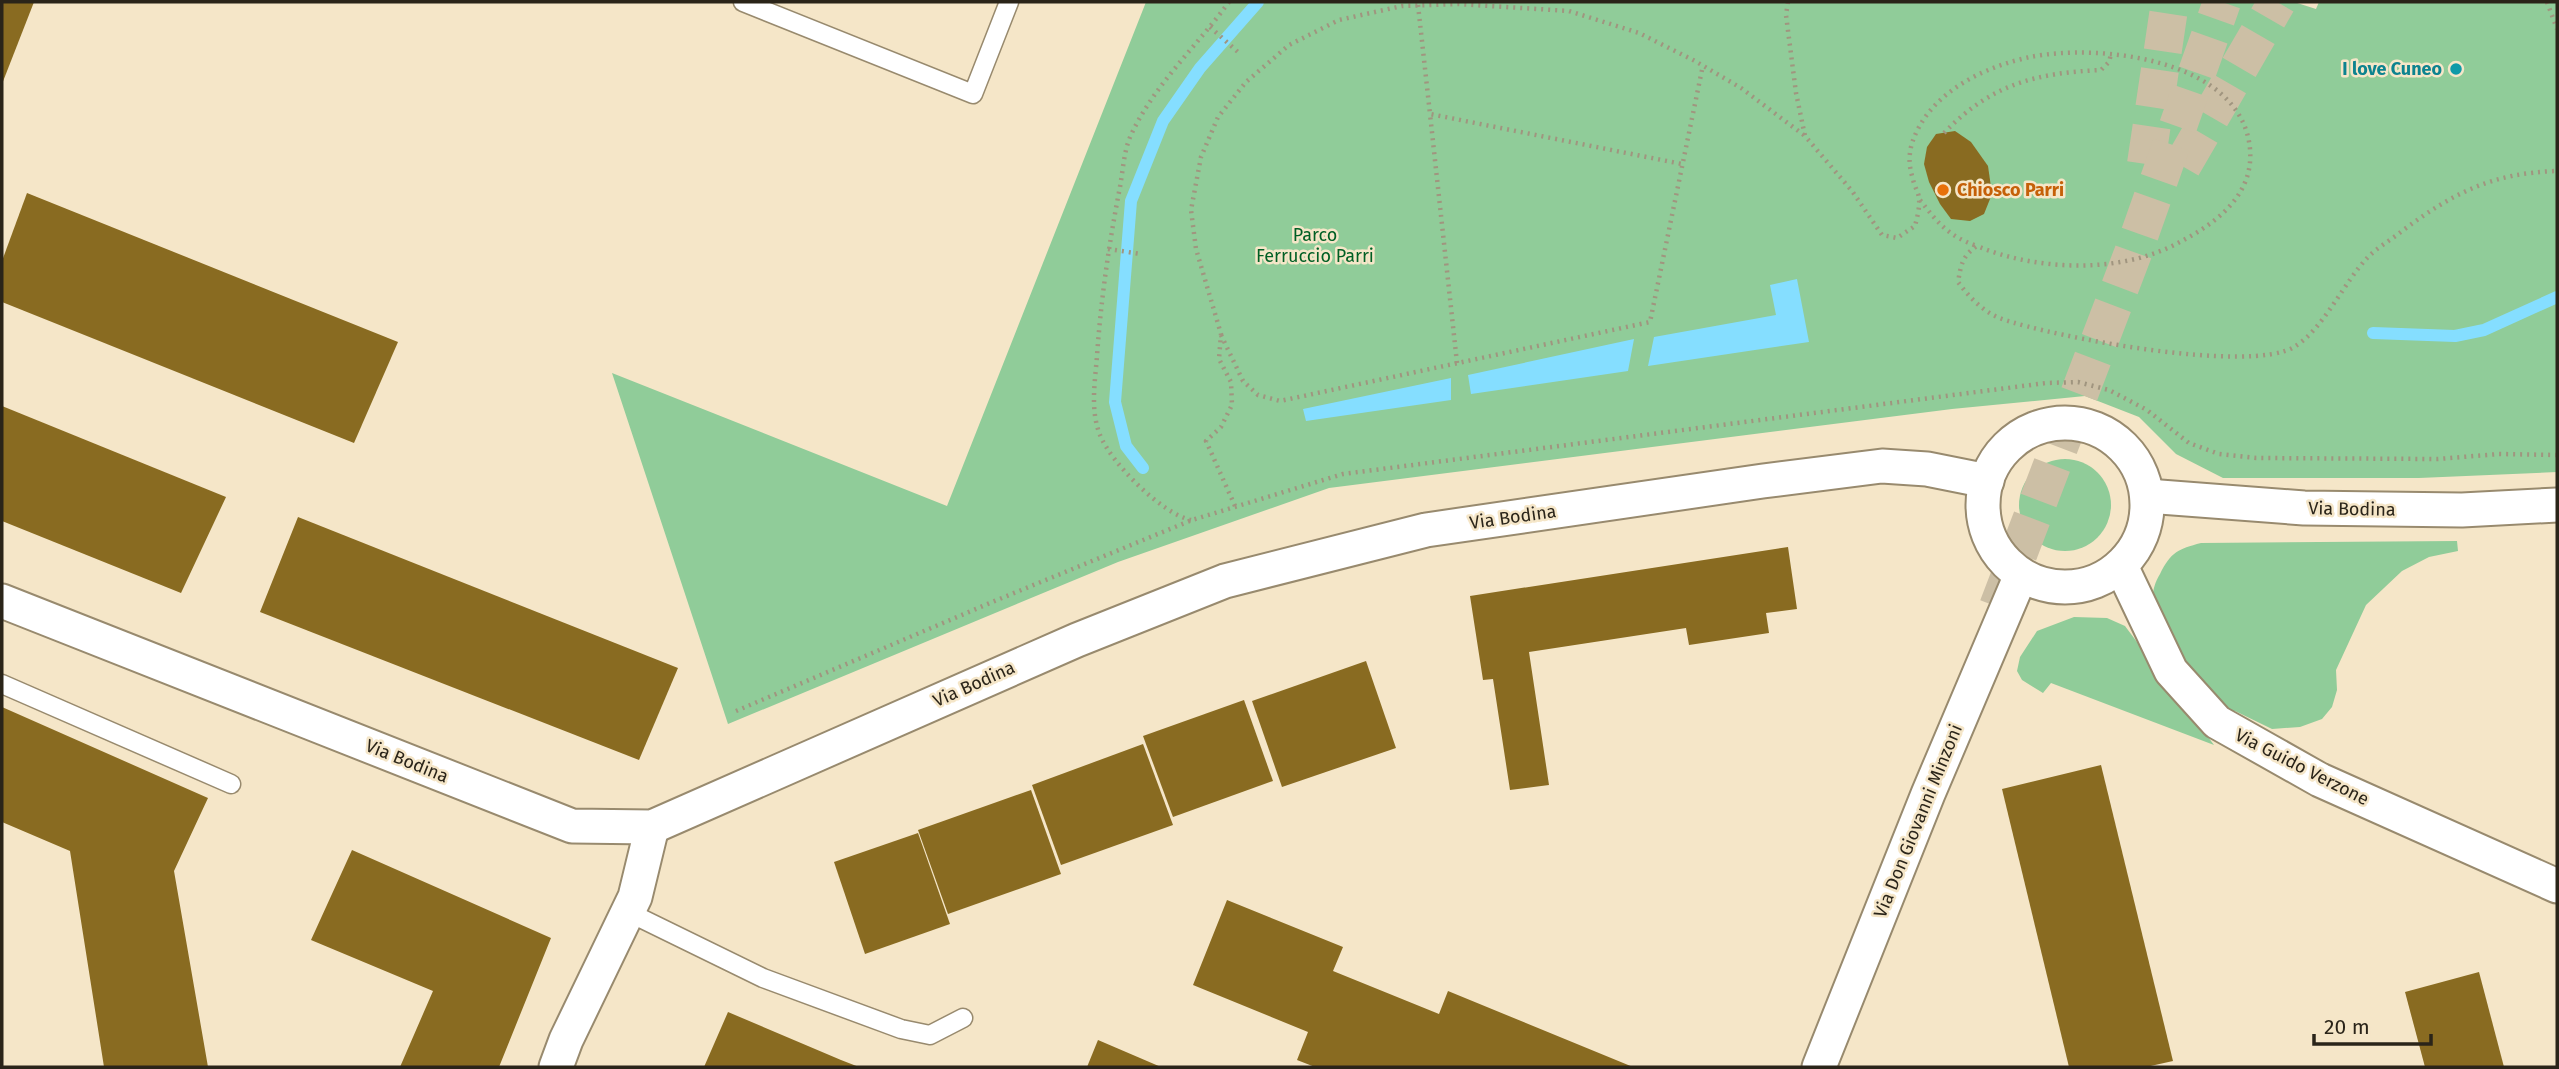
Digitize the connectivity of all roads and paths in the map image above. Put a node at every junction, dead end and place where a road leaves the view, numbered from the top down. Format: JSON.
{"nodes":[{"id":1,"x":743,"y":2,"type":"edge"},
{"id":2,"x":1009,"y":2,"type":"edge"},
{"id":3,"x":1229,"y":2,"type":"edge"},
{"id":4,"x":1788,"y":2,"type":"edge"},
{"id":5,"x":2547,"y":2,"type":"edge"},
{"id":6,"x":1418,"y":5,"type":"junction"},
{"id":7,"x":1210,"y":27,"type":"junction"},
{"id":8,"x":2557,"y":29,"type":"edge"},
{"id":9,"x":1239,"y":52,"type":"dead end"},
{"id":10,"x":2111,"y":54,"type":"junction"},
{"id":11,"x":1703,"y":65,"type":"junction"},
{"id":12,"x":1430,"y":114,"type":"junction"},
{"id":13,"x":1944,"y":133,"type":"dead end"},
{"id":14,"x":1805,"y":136,"type":"junction"},
{"id":15,"x":1682,"y":164,"type":"junction"},
{"id":16,"x":2557,"y":171,"type":"edge"},
{"id":17,"x":1919,"y":200,"type":"junction"},
{"id":18,"x":1978,"y":246,"type":"junction"},
{"id":19,"x":1108,"y":249,"type":"junction"},
{"id":20,"x":1141,"y":254,"type":"dead end"},
{"id":21,"x":1221,"y":334,"type":"junction"},
{"id":22,"x":1457,"y":363,"type":"junction"},
{"id":23,"x":1987,"y":481,"type":"junction"},
{"id":24,"x":2147,"y":496,"type":"junction"},
{"id":25,"x":2557,"y":505,"type":"edge"},
{"id":26,"x":1235,"y":506,"type":"dead end"},
{"id":27,"x":1192,"y":520,"type":"dead end"},
{"id":28,"x":2121,"y":566,"type":"junction"},
{"id":29,"x":2021,"y":575,"type":"junction"},
{"id":30,"x":997,"y":600,"type":"dead end"},
{"id":31,"x":2,"y":601,"type":"edge"},
{"id":32,"x":2,"y":684,"type":"edge"},
{"id":33,"x":737,"y":711,"type":"dead end"},
{"id":34,"x":231,"y":784,"type":"dead end"},
{"id":35,"x":652,"y":827,"type":"junction"},
{"id":36,"x":2557,"y":886,"type":"edge"},
{"id":37,"x":628,"y":912,"type":"junction"},
{"id":38,"x":963,"y":1018,"type":"dead end"},
{"id":39,"x":556,"y":1067,"type":"edge"},
{"id":40,"x":1819,"y":1067,"type":"edge"}],
"edges":[{"from":1,"to":2,"type":"lane"},
{"from":3,"to":7,"type":"path"},
{"from":4,"to":14,"type":"path"},
{"from":5,"to":8,"type":"path"},
{"from":6,"to":11,"type":"path"},
{"from":6,"to":12,"type":"path"},
{"from":6,"to":21,"type":"path"},
{"from":7,"to":9,"type":"path"},
{"from":7,"to":19,"type":"path"},
{"from":10,"to":13,"type":"path"},
{"from":10,"to":17,"type":"path"},
{"from":10,"to":18,"type":"path"},
{"from":11,"to":14,"type":"path"},
{"from":11,"to":15,"type":"path"},
{"from":12,"to":15,"type":"path"},
{"from":12,"to":22,"type":"path"},
{"from":14,"to":17,"type":"path"},
{"from":15,"to":22,"type":"path"},
{"from":16,"to":18,"type":"path"},
{"from":17,"to":18,"type":"path"},
{"from":19,"to":20,"type":"path"},
{"from":19,"to":27,"type":"path"},
{"from":21,"to":22,"type":"path"},
{"from":21,"to":26,"type":"path"},
{"from":23,"to":24,"type":"street"},
{"from":23,"to":29,"type":"street"},
{"from":23,"to":35,"type":"street","name":"Via Bodina"},
{"from":24,"to":25,"type":"street","name":"Via Bodina"},
{"from":24,"to":28,"type":"street"},
{"from":28,"to":29,"type":"street"},
{"from":28,"to":36,"type":"street","name":"Via Guido Verzone"},
{"from":29,"to":40,"type":"street","name":"Via Don Giovanni Minzoni"},
{"from":30,"to":33,"type":"path"},
{"from":31,"to":35,"type":"street","name":"Via Bodina"},
{"from":32,"to":34,"type":"lane"},
{"from":35,"to":37,"type":"street"},
{"from":37,"to":38,"type":"lane"},
{"from":37,"to":39,"type":"street"}]}
